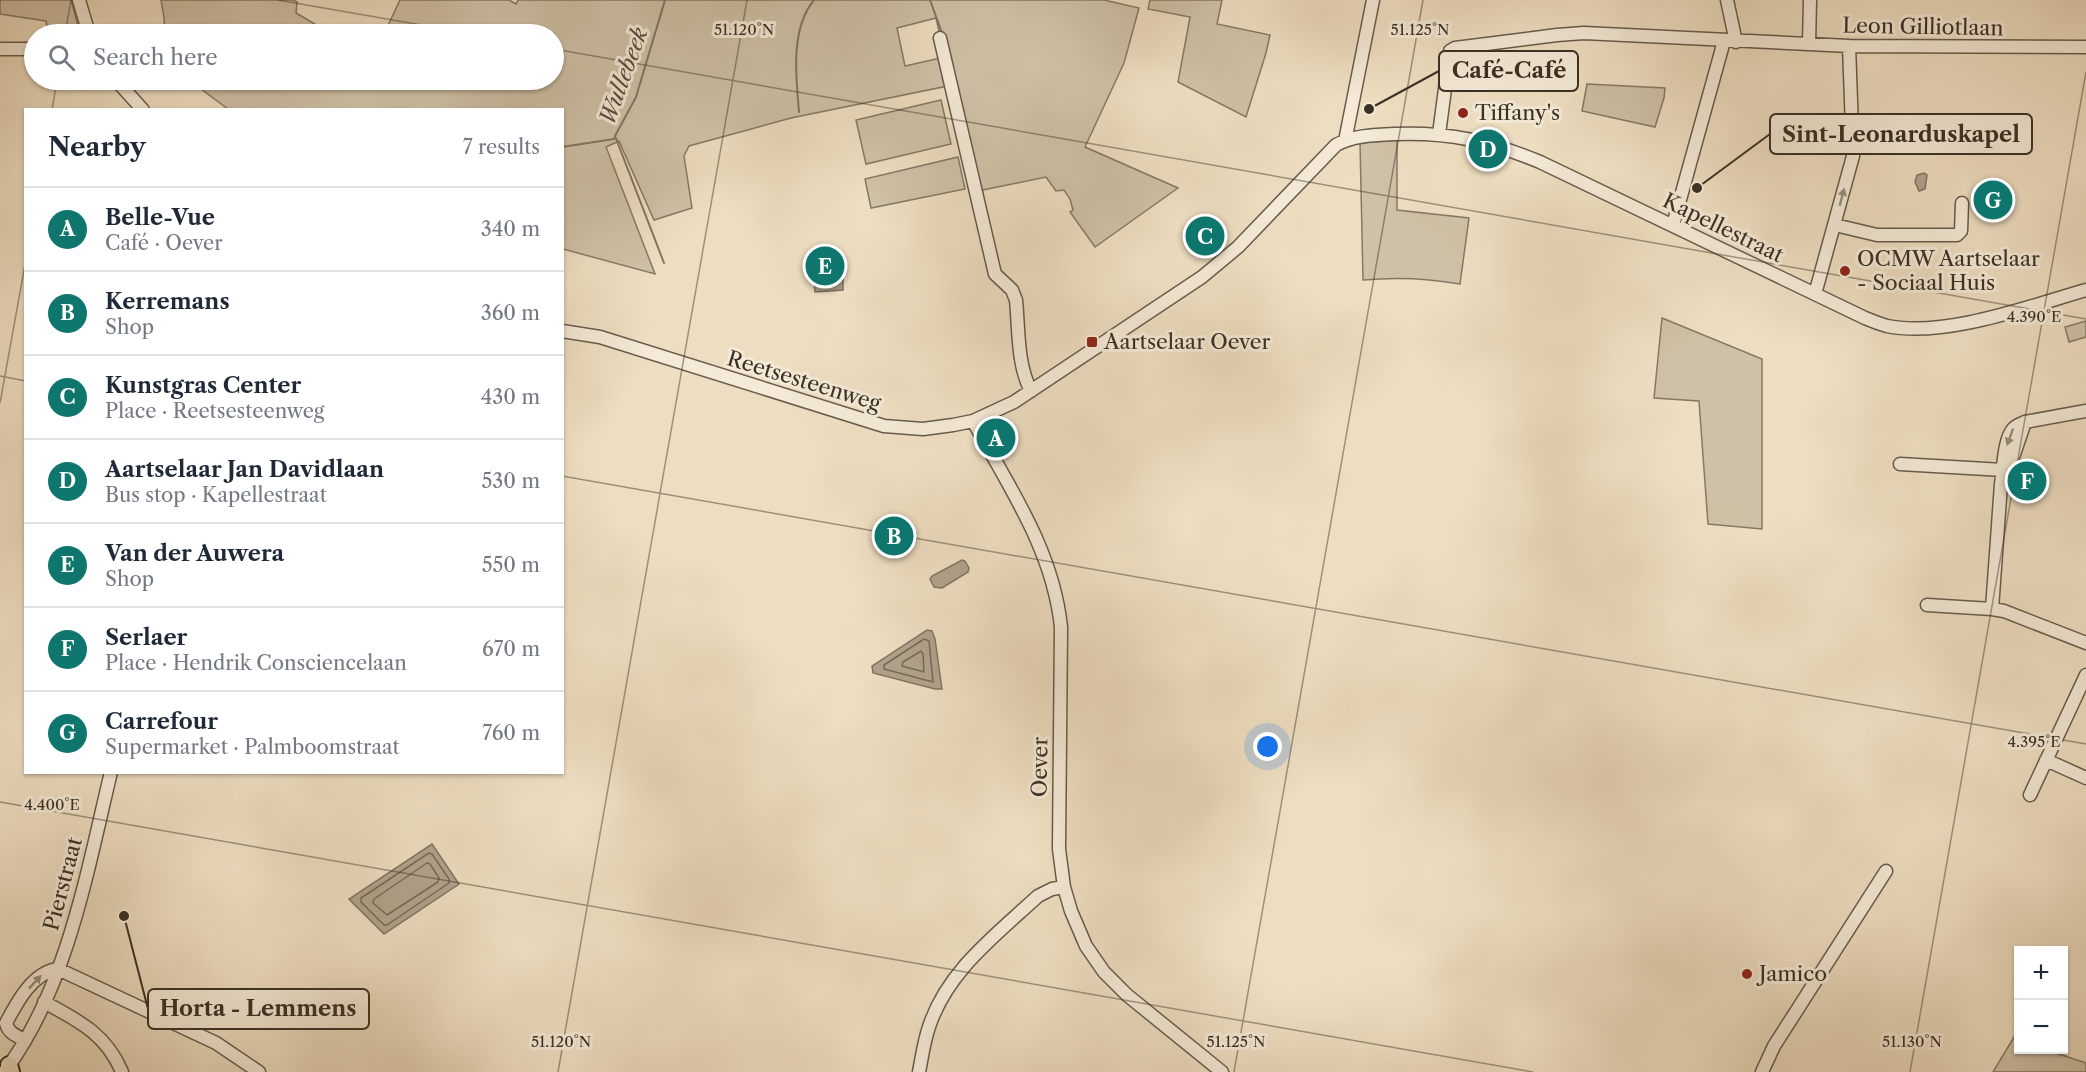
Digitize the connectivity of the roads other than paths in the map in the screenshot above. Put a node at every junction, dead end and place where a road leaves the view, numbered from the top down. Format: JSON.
{"nodes":[{"id":1,"x":79,"y":0,"type":"edge"},
{"id":2,"x":1373,"y":0,"type":"edge"},
{"id":3,"x":1727,"y":0,"type":"edge"},
{"id":4,"x":1810,"y":0,"type":"edge"},
{"id":5,"x":86,"y":24,"type":"edge"},
{"id":6,"x":940,"y":38,"type":"dead end"},
{"id":7,"x":1730,"y":42,"type":"junction"},
{"id":8,"x":1809,"y":44,"type":"junction"},
{"id":9,"x":1849,"y":46,"type":"junction"},
{"id":10,"x":2086,"y":47,"type":"edge"},
{"id":11,"x":0,"y":50,"type":"edge"},
{"id":12,"x":24,"y":50,"type":"edge"},
{"id":13,"x":125,"y":90,"type":"edge"},
{"id":14,"x":141,"y":108,"type":"edge"},
{"id":15,"x":1439,"y":134,"type":"junction"},
{"id":16,"x":1345,"y":141,"type":"junction"},
{"id":17,"x":1962,"y":203,"type":"dead end"},
{"id":18,"x":1673,"y":225,"type":"junction"},
{"id":19,"x":1835,"y":225,"type":"junction"},
{"id":20,"x":2086,"y":290,"type":"edge"},
{"id":21,"x":1815,"y":294,"type":"junction"},
{"id":22,"x":564,"y":331,"type":"edge"},
{"id":23,"x":1031,"y":392,"type":"junction"},
{"id":24,"x":2086,"y":411,"type":"edge"},
{"id":25,"x":973,"y":421,"type":"junction"},
{"id":26,"x":1900,"y":464,"type":"dead end"},
{"id":27,"x":2003,"y":471,"type":"junction"},
{"id":28,"x":1927,"y":605,"type":"dead end"},
{"id":29,"x":1992,"y":609,"type":"junction"},
{"id":30,"x":2086,"y":643,"type":"edge"},
{"id":31,"x":2086,"y":675,"type":"edge"},
{"id":32,"x":2046,"y":760,"type":"junction"},
{"id":33,"x":111,"y":774,"type":"edge"},
{"id":34,"x":2086,"y":778,"type":"edge"},
{"id":35,"x":2030,"y":795,"type":"dead end"},
{"id":36,"x":1886,"y":871,"type":"dead end"},
{"id":37,"x":1064,"y":887,"type":"junction"},
{"id":38,"x":58,"y":969,"type":"junction"},
{"id":39,"x":44,"y":1002,"type":"junction"},
{"id":40,"x":24,"y":1040,"type":"junction"},
{"id":41,"x":8,"y":1070,"type":"edge"},
{"id":42,"x":122,"y":1072,"type":"edge"},
{"id":43,"x":260,"y":1072,"type":"edge"},
{"id":44,"x":919,"y":1072,"type":"edge"},
{"id":45,"x":1222,"y":1072,"type":"edge"},
{"id":46,"x":1762,"y":1072,"type":"edge"}],
"edges":[{"from":1,"to":5,"type":"street"},
{"from":2,"to":16,"type":"street"},
{"from":3,"to":7,"type":"street"},
{"from":4,"to":8,"type":"street"},
{"from":6,"to":23,"type":"street"},
{"from":7,"to":8,"type":"street","name":"Leon Gilliotlaan"},
{"from":7,"to":15,"type":"street","name":"Leon Gilliotlaan"},
{"from":7,"to":18,"type":"street"},
{"from":8,"to":9,"type":"street","name":"Leon Gilliotlaan"},
{"from":9,"to":10,"type":"street","name":"Leon Gilliotlaan"},
{"from":19,"to":9,"type":"street","one_way":true},
{"from":11,"to":12,"type":"street"},
{"from":13,"to":14,"type":"street"},
{"from":15,"to":16,"type":"street","name":"Kapellestraat"},
{"from":15,"to":18,"type":"street","name":"Kapellestraat"},
{"from":16,"to":23,"type":"street","name":"Reetsesteenweg"},
{"from":17,"to":19,"type":"street"},
{"from":18,"to":21,"type":"street","name":"Kapellestraat"},
{"from":19,"to":21,"type":"street"},
{"from":20,"to":21,"type":"street","name":"Kapellestraat"},
{"from":22,"to":25,"type":"street","name":"Reetsesteenweg"},
{"from":23,"to":25,"type":"street","name":"Reetsesteenweg"},
{"from":24,"to":27,"type":"street"},
{"from":25,"to":37,"type":"street","name":"Oever"},
{"from":26,"to":27,"type":"street"},
{"from":27,"to":29,"type":"street"},
{"from":28,"to":29,"type":"street"},
{"from":29,"to":30,"type":"street"},
{"from":31,"to":32,"type":"street"},
{"from":32,"to":34,"type":"street"},
{"from":32,"to":35,"type":"street"},
{"from":33,"to":38,"type":"street","name":"Pierstraat"},
{"from":36,"to":46,"type":"street"},
{"from":37,"to":44,"type":"street"},
{"from":37,"to":45,"type":"street","name":"Oever"},
{"from":38,"to":39,"type":"street","name":"Pierstraat"},
{"from":40,"to":38,"type":"street","one_way":true},
{"from":38,"to":43,"type":"street"},
{"from":39,"to":40,"type":"street","name":"Pierstraat"},
{"from":39,"to":42,"type":"street"},
{"from":40,"to":41,"type":"street","name":"Pierstraat"}]}
